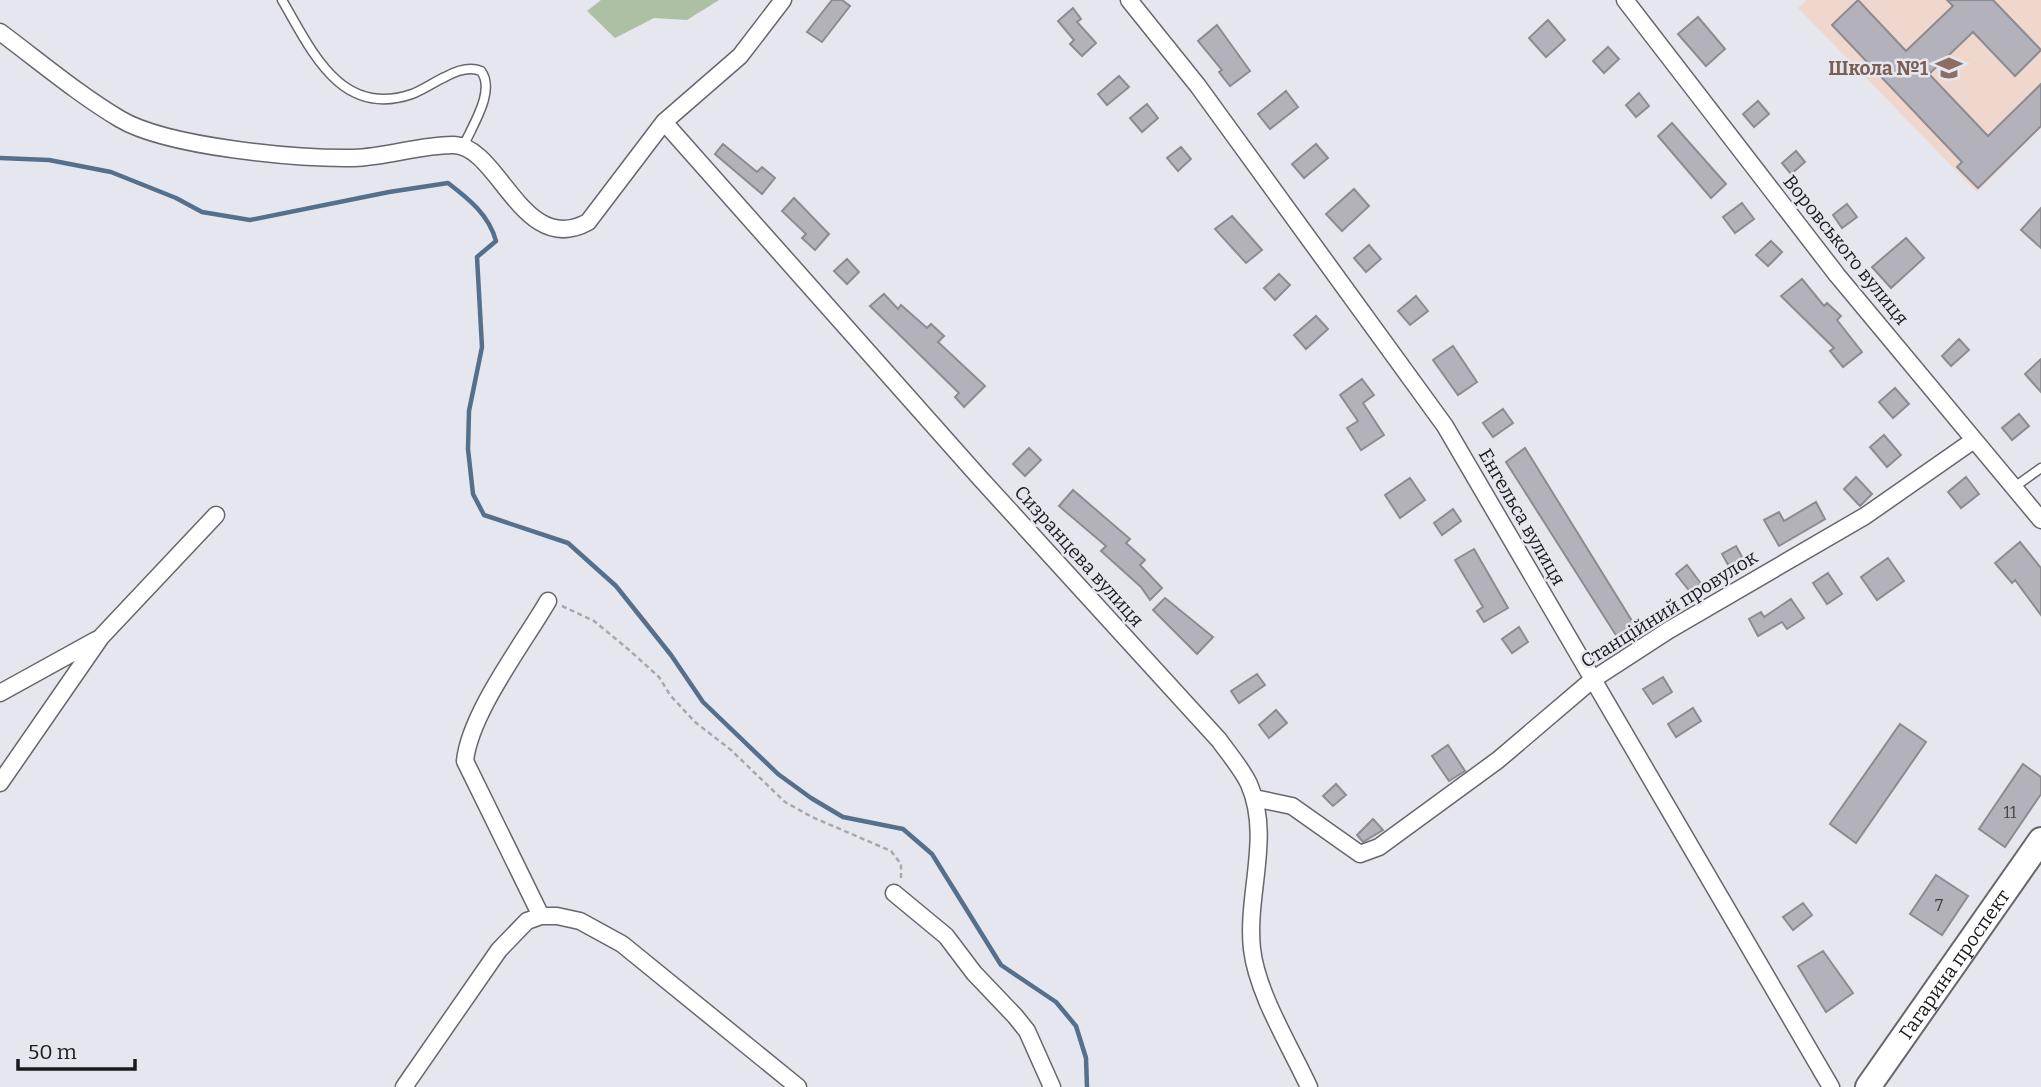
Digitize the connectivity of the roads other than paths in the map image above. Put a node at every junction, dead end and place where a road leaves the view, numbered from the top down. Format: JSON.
{"nodes":[{"id":1,"x":282,"y":0,"type":"edge"},
{"id":2,"x":783,"y":0,"type":"edge"},
{"id":3,"x":1129,"y":0,"type":"edge"},
{"id":4,"x":1625,"y":0,"type":"edge"},
{"id":5,"x":0,"y":32,"type":"edge"},
{"id":6,"x":664,"y":122,"type":"junction"},
{"id":7,"x":463,"y":147,"type":"junction"},
{"id":8,"x":1974,"y":440,"type":"junction"},
{"id":9,"x":2041,"y":468,"type":"edge"},
{"id":10,"x":2013,"y":488,"type":"junction"},
{"id":11,"x":216,"y":515,"type":"dead end"},
{"id":12,"x":2041,"y":520,"type":"edge"},
{"id":13,"x":548,"y":601,"type":"road end"},
{"id":14,"x":101,"y":637,"type":"junction"},
{"id":15,"x":1592,"y":680,"type":"junction"},
{"id":16,"x":0,"y":693,"type":"edge"},
{"id":17,"x":0,"y":783,"type":"edge"},
{"id":18,"x":1254,"y":798,"type":"junction"},
{"id":19,"x":2041,"y":840,"type":"edge"},
{"id":20,"x":894,"y":893,"type":"road end"},
{"id":21,"x":541,"y":916,"type":"junction"},
{"id":22,"x":404,"y":1087,"type":"edge"},
{"id":23,"x":798,"y":1087,"type":"edge"},
{"id":24,"x":1052,"y":1087,"type":"edge"},
{"id":25,"x":1309,"y":1087,"type":"edge"},
{"id":26,"x":1831,"y":1087,"type":"edge"},
{"id":27,"x":1868,"y":1087,"type":"edge"}],
"edges":[{"from":1,"to":7,"type":"lane"},
{"from":2,"to":6,"type":"street"},
{"from":3,"to":15,"type":"street","name":"Енгельса вулиця"},
{"from":4,"to":8,"type":"street","name":"Воровського вулиця"},
{"from":5,"to":7,"type":"street"},
{"from":6,"to":7,"type":"street"},
{"from":6,"to":18,"type":"street","name":"Сизранцева вулиця"},
{"from":8,"to":10,"type":"street","name":"Воровського вулиця"},
{"from":8,"to":15,"type":"street","name":"Станційний провулок"},
{"from":9,"to":10,"type":"lane"},
{"from":10,"to":12,"type":"street","name":"Воровського вулиця"},
{"from":11,"to":14,"type":"street"},
{"from":13,"to":21,"type":"street"},
{"from":14,"to":16,"type":"street"},
{"from":14,"to":17,"type":"street"},
{"from":15,"to":18,"type":"street","name":"Станційний провулок"},
{"from":15,"to":26,"type":"street","name":"Енгельса вулиця"},
{"from":18,"to":25,"type":"street","name":"Сизранцева вулиця"},
{"from":19,"to":27,"type":"main road","name":"Гагарина проспект"},
{"from":20,"to":24,"type":"street"},
{"from":21,"to":22,"type":"street"},
{"from":21,"to":23,"type":"street"}]}
